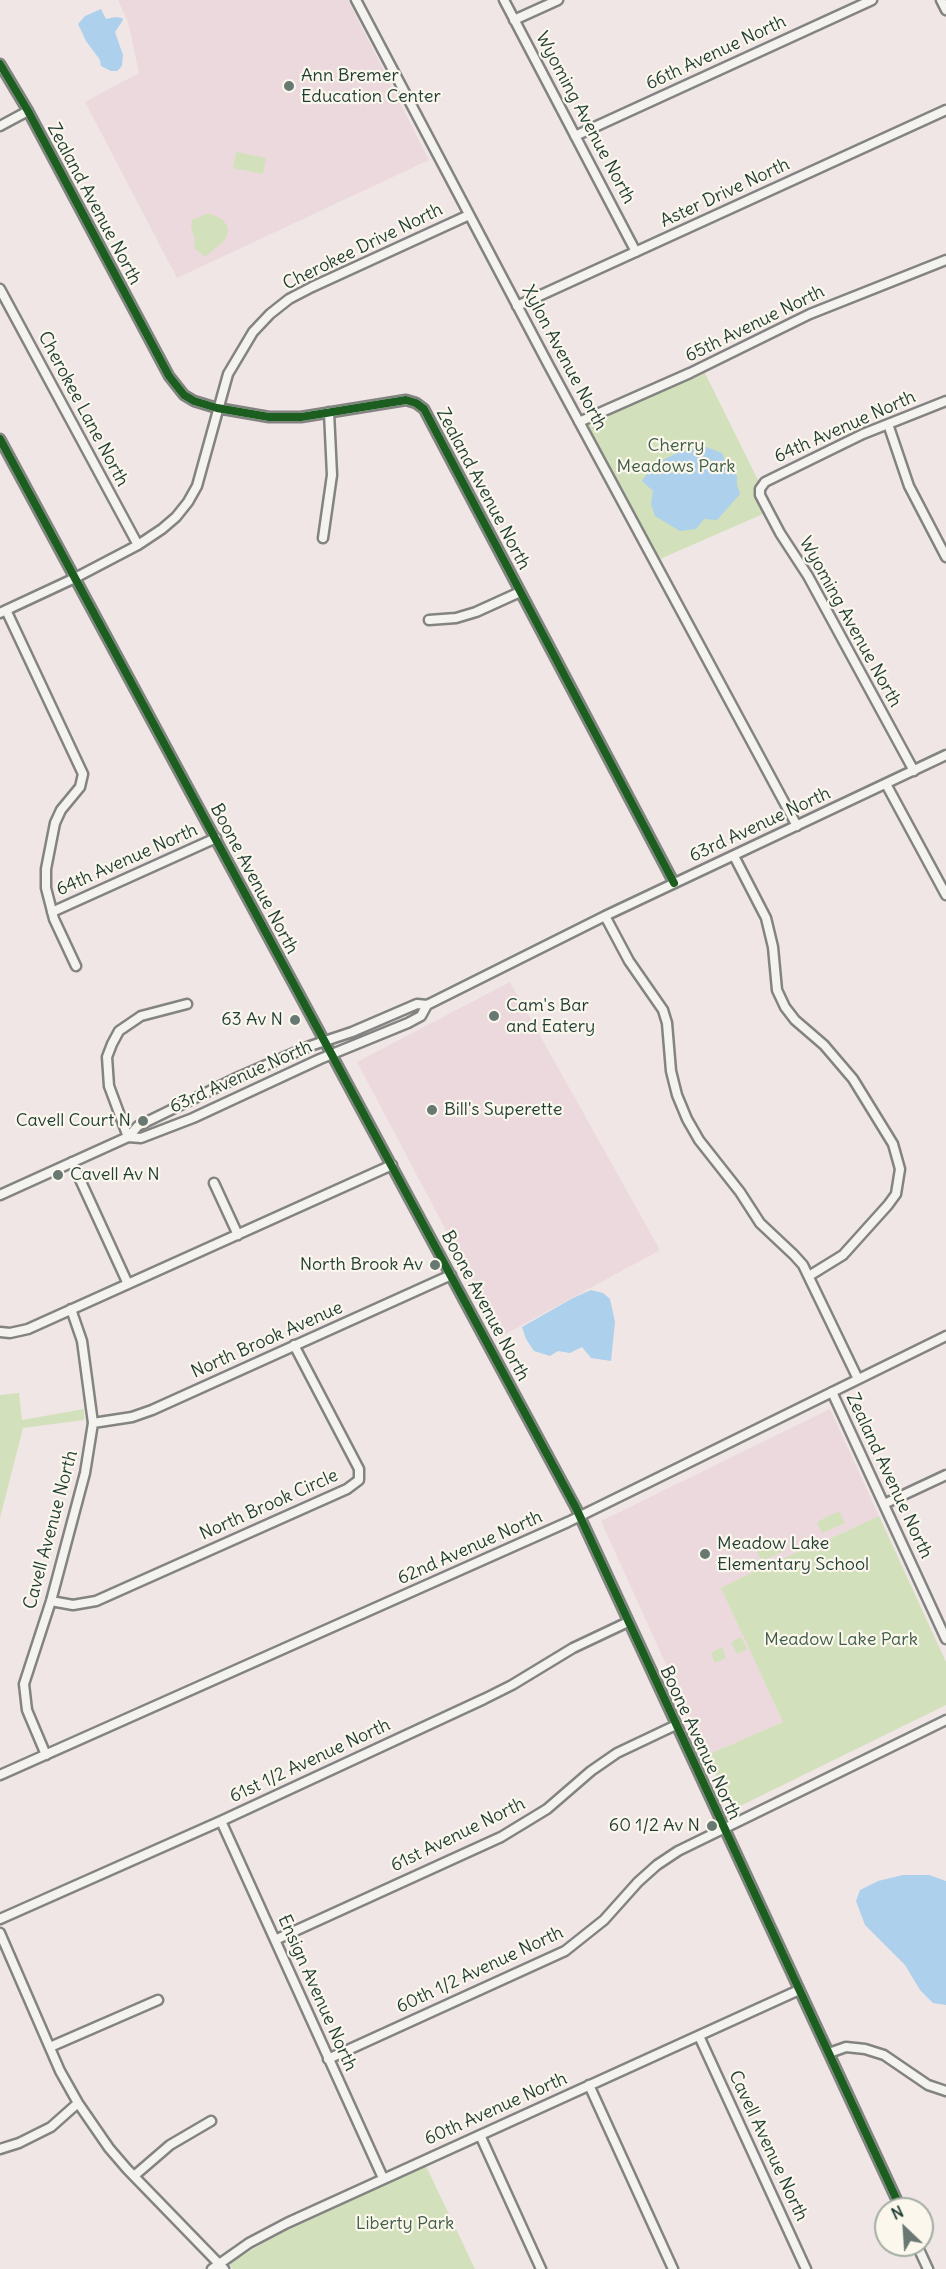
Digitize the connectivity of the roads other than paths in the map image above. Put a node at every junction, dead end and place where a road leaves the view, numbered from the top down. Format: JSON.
{"nodes":[{"id":1,"x":356,"y":0,"type":"edge"},
{"id":2,"x":504,"y":0,"type":"edge"},
{"id":3,"x":558,"y":0,"type":"edge"},
{"id":4,"x":872,"y":0,"type":"edge"},
{"id":5,"x":941,"y":0,"type":"edge"},
{"id":6,"x":946,"y":10,"type":"edge"},
{"id":7,"x":514,"y":20,"type":"junction"},
{"id":8,"x":0,"y":64,"type":"edge"},
{"id":9,"x":946,"y":110,"type":"edge"},
{"id":10,"x":28,"y":111,"type":"junction"},
{"id":11,"x":0,"y":126,"type":"edge"},
{"id":12,"x":575,"y":136,"type":"junction"},
{"id":13,"x":469,"y":215,"type":"junction"},
{"id":14,"x":636,"y":252,"type":"junction"},
{"id":15,"x":946,"y":260,"type":"edge"},
{"id":16,"x":0,"y":289,"type":"edge"},
{"id":17,"x":517,"y":306,"type":"junction"},
{"id":18,"x":946,"y":401,"type":"edge"},
{"id":19,"x":217,"y":408,"type":"junction"},
{"id":20,"x":329,"y":412,"type":"junction"},
{"id":21,"x":579,"y":422,"type":"junction"},
{"id":22,"x":888,"y":424,"type":"junction"},
{"id":23,"x":0,"y":439,"type":"edge"},
{"id":24,"x":760,"y":489,"type":"joint"},
{"id":25,"x":323,"y":538,"type":"dead end"},
{"id":26,"x":138,"y":545,"type":"junction"},
{"id":27,"x":946,"y":557,"type":"edge"},
{"id":28,"x":75,"y":578,"type":"junction"},
{"id":29,"x":520,"y":592,"type":"junction"},
{"id":30,"x":3,"y":611,"type":"edge"},
{"id":31,"x":429,"y":620,"type":"dead end"},
{"id":32,"x":946,"y":755,"type":"edge"},
{"id":33,"x":914,"y":771,"type":"junction"},
{"id":34,"x":886,"y":784,"type":"junction"},
{"id":35,"x":797,"y":826,"type":"junction"},
{"id":36,"x":216,"y":838,"type":"junction"},
{"id":37,"x":734,"y":856,"type":"junction"},
{"id":38,"x":674,"y":884,"type":"junction"},
{"id":39,"x":946,"y":895,"type":"edge"},
{"id":40,"x":52,"y":912,"type":"junction"},
{"id":41,"x":605,"y":916,"type":"junction"},
{"id":42,"x":75,"y":966,"type":"dead end"},
{"id":43,"x":187,"y":1004,"type":"dead end"},
{"id":44,"x":427,"y":1005,"type":"junction"},
{"id":45,"x":324,"y":1040,"type":"junction"},
{"id":46,"x":333,"y":1053,"type":"junction"},
{"id":47,"x":128,"y":1137,"type":"junction"},
{"id":48,"x":72,"y":1162,"type":"junction"},
{"id":49,"x":392,"y":1165,"type":"junction"},
{"id":50,"x":214,"y":1183,"type":"dead end"},
{"id":51,"x":0,"y":1195,"type":"edge"},
{"id":52,"x":238,"y":1235,"type":"junction"},
{"id":53,"x":451,"y":1275,"type":"junction"},
{"id":54,"x":809,"y":1276,"type":"junction"},
{"id":55,"x":128,"y":1284,"type":"junction"},
{"id":56,"x":71,"y":1309,"type":"junction"},
{"id":57,"x":0,"y":1332,"type":"edge"},
{"id":58,"x":946,"y":1336,"type":"edge"},
{"id":59,"x":294,"y":1345,"type":"junction"},
{"id":60,"x":858,"y":1379,"type":"junction"},
{"id":61,"x":832,"y":1392,"type":"junction"},
{"id":62,"x":93,"y":1424,"type":"junction"},
{"id":63,"x":946,"y":1475,"type":"edge"},
{"id":64,"x":884,"y":1504,"type":"junction"},
{"id":65,"x":580,"y":1516,"type":"junction"},
{"id":66,"x":51,"y":1601,"type":"junction"},
{"id":67,"x":628,"y":1622,"type":"junction"},
{"id":68,"x":946,"y":1640,"type":"edge"},
{"id":69,"x":944,"y":1721,"type":"edge"},
{"id":70,"x":676,"y":1725,"type":"junction"},
{"id":71,"x":946,"y":1732,"type":"edge"},
{"id":72,"x":46,"y":1755,"type":"junction"},
{"id":73,"x":0,"y":1775,"type":"edge"},
{"id":74,"x":221,"y":1821,"type":"junction"},
{"id":75,"x":723,"y":1828,"type":"junction"},
{"id":76,"x":0,"y":1919,"type":"edge"},
{"id":77,"x":0,"y":1933,"type":"edge"},
{"id":78,"x":275,"y":1940,"type":"junction"},
{"id":79,"x":800,"y":1990,"type":"junction"},
{"id":80,"x":158,"y":2000,"type":"dead end"},
{"id":81,"x":699,"y":2036,"type":"junction"},
{"id":82,"x":50,"y":2047,"type":"junction"},
{"id":83,"x":829,"y":2053,"type":"junction"},
{"id":84,"x":328,"y":2059,"type":"junction"},
{"id":85,"x":589,"y":2085,"type":"junction"},
{"id":86,"x":946,"y":2091,"type":"edge"},
{"id":87,"x":78,"y":2103,"type":"junction"},
{"id":88,"x":211,"y":2121,"type":"dead end"},
{"id":89,"x":480,"y":2135,"type":"junction"},
{"id":90,"x":0,"y":2149,"type":"edge"},
{"id":91,"x":134,"y":2176,"type":"junction"},
{"id":92,"x":383,"y":2178,"type":"junction"},
{"id":93,"x":895,"y":2197,"type":"edge"},
{"id":94,"x":218,"y":2267,"type":"edge"},
{"id":95,"x":542,"y":2269,"type":"edge"},
{"id":96,"x":673,"y":2269,"type":"edge"},
{"id":97,"x":806,"y":2269,"type":"edge"}],
"edges":[{"from":1,"to":13,"type":"street","name":"Xylon Avenue North"},
{"from":2,"to":7,"type":"street","name":"Wyoming Avenue North"},
{"from":3,"to":7,"type":"street"},
{"from":4,"to":12,"type":"street","name":"66th Avenue North"},
{"from":5,"to":6,"type":"street"},
{"from":7,"to":12,"type":"street","name":"Wyoming Avenue North"},
{"from":8,"to":10,"type":"street","name":"Zealand Avenue North"},
{"from":9,"to":14,"type":"street","name":"Aster Drive North"},
{"from":10,"to":11,"type":"street"},
{"from":10,"to":19,"type":"street","name":"Zealand Avenue North"},
{"from":12,"to":14,"type":"street","name":"Wyoming Avenue North"},
{"from":13,"to":17,"type":"street","name":"Xylon Avenue North"},
{"from":13,"to":19,"type":"street","name":"Cherokee Drive North"},
{"from":14,"to":17,"type":"street","name":"Aster Drive North"},
{"from":15,"to":21,"type":"street","name":"65th Avenue North"},
{"from":16,"to":26,"type":"street","name":"Cherokee Lane North"},
{"from":17,"to":21,"type":"street","name":"Xylon Avenue North"},
{"from":18,"to":22,"type":"street","name":"64th Avenue North"},
{"from":19,"to":20,"type":"street","name":"Zealand Avenue North"},
{"from":19,"to":26,"type":"street","name":"Cherokee Drive North"},
{"from":20,"to":25,"type":"street"},
{"from":20,"to":29,"type":"street","name":"Zealand Avenue North"},
{"from":21,"to":35,"type":"street","name":"Xylon Avenue North"},
{"from":22,"to":24,"type":"street","name":"64th Avenue North"},
{"from":22,"to":27,"type":"street"},
{"from":23,"to":28,"type":"street","name":"Boone Avenue North"},
{"from":24,"to":33,"type":"street","name":"Wyoming Avenue North"},
{"from":26,"to":28,"type":"street","name":"Cherokee Drive North"},
{"from":28,"to":30,"type":"street","name":"Cherokee Drive North"},
{"from":28,"to":36,"type":"street","name":"Boone Avenue North"},
{"from":29,"to":31,"type":"street"},
{"from":29,"to":38,"type":"street","name":"Zealand Avenue North"},
{"from":30,"to":40,"type":"street"},
{"from":32,"to":33,"type":"street","name":"63rd Avenue North"},
{"from":33,"to":34,"type":"street","name":"63rd Avenue North"},
{"from":34,"to":35,"type":"street","name":"63rd Avenue North"},
{"from":34,"to":39,"type":"street"},
{"from":35,"to":37,"type":"street","name":"63rd Avenue North"},
{"from":36,"to":40,"type":"street","name":"64th Avenue North"},
{"from":36,"to":45,"type":"street","name":"Boone Avenue North"},
{"from":37,"to":38,"type":"street","name":"63rd Avenue North"},
{"from":37,"to":54,"type":"street"},
{"from":38,"to":41,"type":"street","name":"63rd Avenue North"},
{"from":40,"to":42,"type":"street"},
{"from":41,"to":44,"type":"street","name":"63rd Avenue North"},
{"from":41,"to":54,"type":"street","name":"Zealand Avenue North"},
{"from":43,"to":47,"type":"street"},
{"from":44,"to":45,"type":"street","name":"63rd Avenue North"},
{"from":44,"to":46,"type":"street","name":"63rd Avenue North"},
{"from":45,"to":46,"type":"street","name":"Boone Avenue North"},
{"from":45,"to":47,"type":"street","name":"63rd Avenue North"},
{"from":46,"to":47,"type":"street","name":"63rd Avenue North"},
{"from":46,"to":49,"type":"street","name":"Boone Avenue North"},
{"from":47,"to":48,"type":"street","name":"63rd Avenue North"},
{"from":48,"to":51,"type":"street","name":"63rd Avenue North"},
{"from":48,"to":55,"type":"street"},
{"from":49,"to":52,"type":"street"},
{"from":49,"to":53,"type":"street","name":"Boone Avenue North"},
{"from":50,"to":52,"type":"street"},
{"from":52,"to":55,"type":"street"},
{"from":53,"to":59,"type":"street","name":"North Brook Avenue"},
{"from":53,"to":65,"type":"street","name":"Boone Avenue North"},
{"from":54,"to":60,"type":"street","name":"Zealand Avenue North"},
{"from":55,"to":56,"type":"street"},
{"from":56,"to":57,"type":"street"},
{"from":56,"to":62,"type":"street","name":"Cavell Avenue North"},
{"from":58,"to":60,"type":"street","name":"62nd Avenue North"},
{"from":59,"to":62,"type":"street","name":"North Brook Avenue"},
{"from":59,"to":66,"type":"street","name":"North Brook Circle"},
{"from":60,"to":61,"type":"street","name":"62nd Avenue North"},
{"from":61,"to":64,"type":"street","name":"Zealand Avenue North"},
{"from":61,"to":65,"type":"street","name":"62nd Avenue North"},
{"from":62,"to":66,"type":"street","name":"Cavell Avenue North"},
{"from":63,"to":64,"type":"street"},
{"from":64,"to":68,"type":"street","name":"Zealand Avenue North"},
{"from":65,"to":67,"type":"street","name":"Boone Avenue North"},
{"from":65,"to":72,"type":"street","name":"62nd Avenue North"},
{"from":66,"to":72,"type":"street","name":"Cavell Avenue North"},
{"from":67,"to":70,"type":"street","name":"Boone Avenue North"},
{"from":67,"to":74,"type":"street","name":"61st 1/2 Avenue North"},
{"from":69,"to":71,"type":"street"},
{"from":69,"to":75,"type":"street","name":"60th 1/2 Avenue North"},
{"from":70,"to":75,"type":"street","name":"Boone Avenue North"},
{"from":70,"to":78,"type":"street","name":"61st Avenue North"},
{"from":72,"to":73,"type":"street","name":"62nd Avenue North"},
{"from":74,"to":76,"type":"street","name":"61st 1/2 Avenue North"},
{"from":74,"to":78,"type":"street","name":"Ensign Avenue North"},
{"from":75,"to":79,"type":"street","name":"Boone Avenue North"},
{"from":75,"to":84,"type":"street","name":"60th 1/2 Avenue North"},
{"from":77,"to":82,"type":"street"},
{"from":78,"to":84,"type":"street","name":"Ensign Avenue North"},
{"from":79,"to":81,"type":"street","name":"60th Avenue North"},
{"from":79,"to":83,"type":"street","name":"Boone Avenue North"},
{"from":80,"to":82,"type":"street"},
{"from":81,"to":85,"type":"street","name":"60th Avenue North"},
{"from":81,"to":97,"type":"street","name":"Cavell Avenue North"},
{"from":82,"to":87,"type":"street"},
{"from":83,"to":86,"type":"street"},
{"from":83,"to":93,"type":"street","name":"Boone Avenue North"},
{"from":84,"to":92,"type":"street","name":"Ensign Avenue North"},
{"from":85,"to":89,"type":"street","name":"60th Avenue North"},
{"from":85,"to":96,"type":"street"},
{"from":87,"to":90,"type":"street"},
{"from":87,"to":91,"type":"street"},
{"from":88,"to":91,"type":"street"},
{"from":89,"to":92,"type":"street","name":"60th Avenue North"},
{"from":89,"to":95,"type":"street"},
{"from":91,"to":94,"type":"street"},
{"from":92,"to":94,"type":"street","name":"60th Avenue North"}]}
